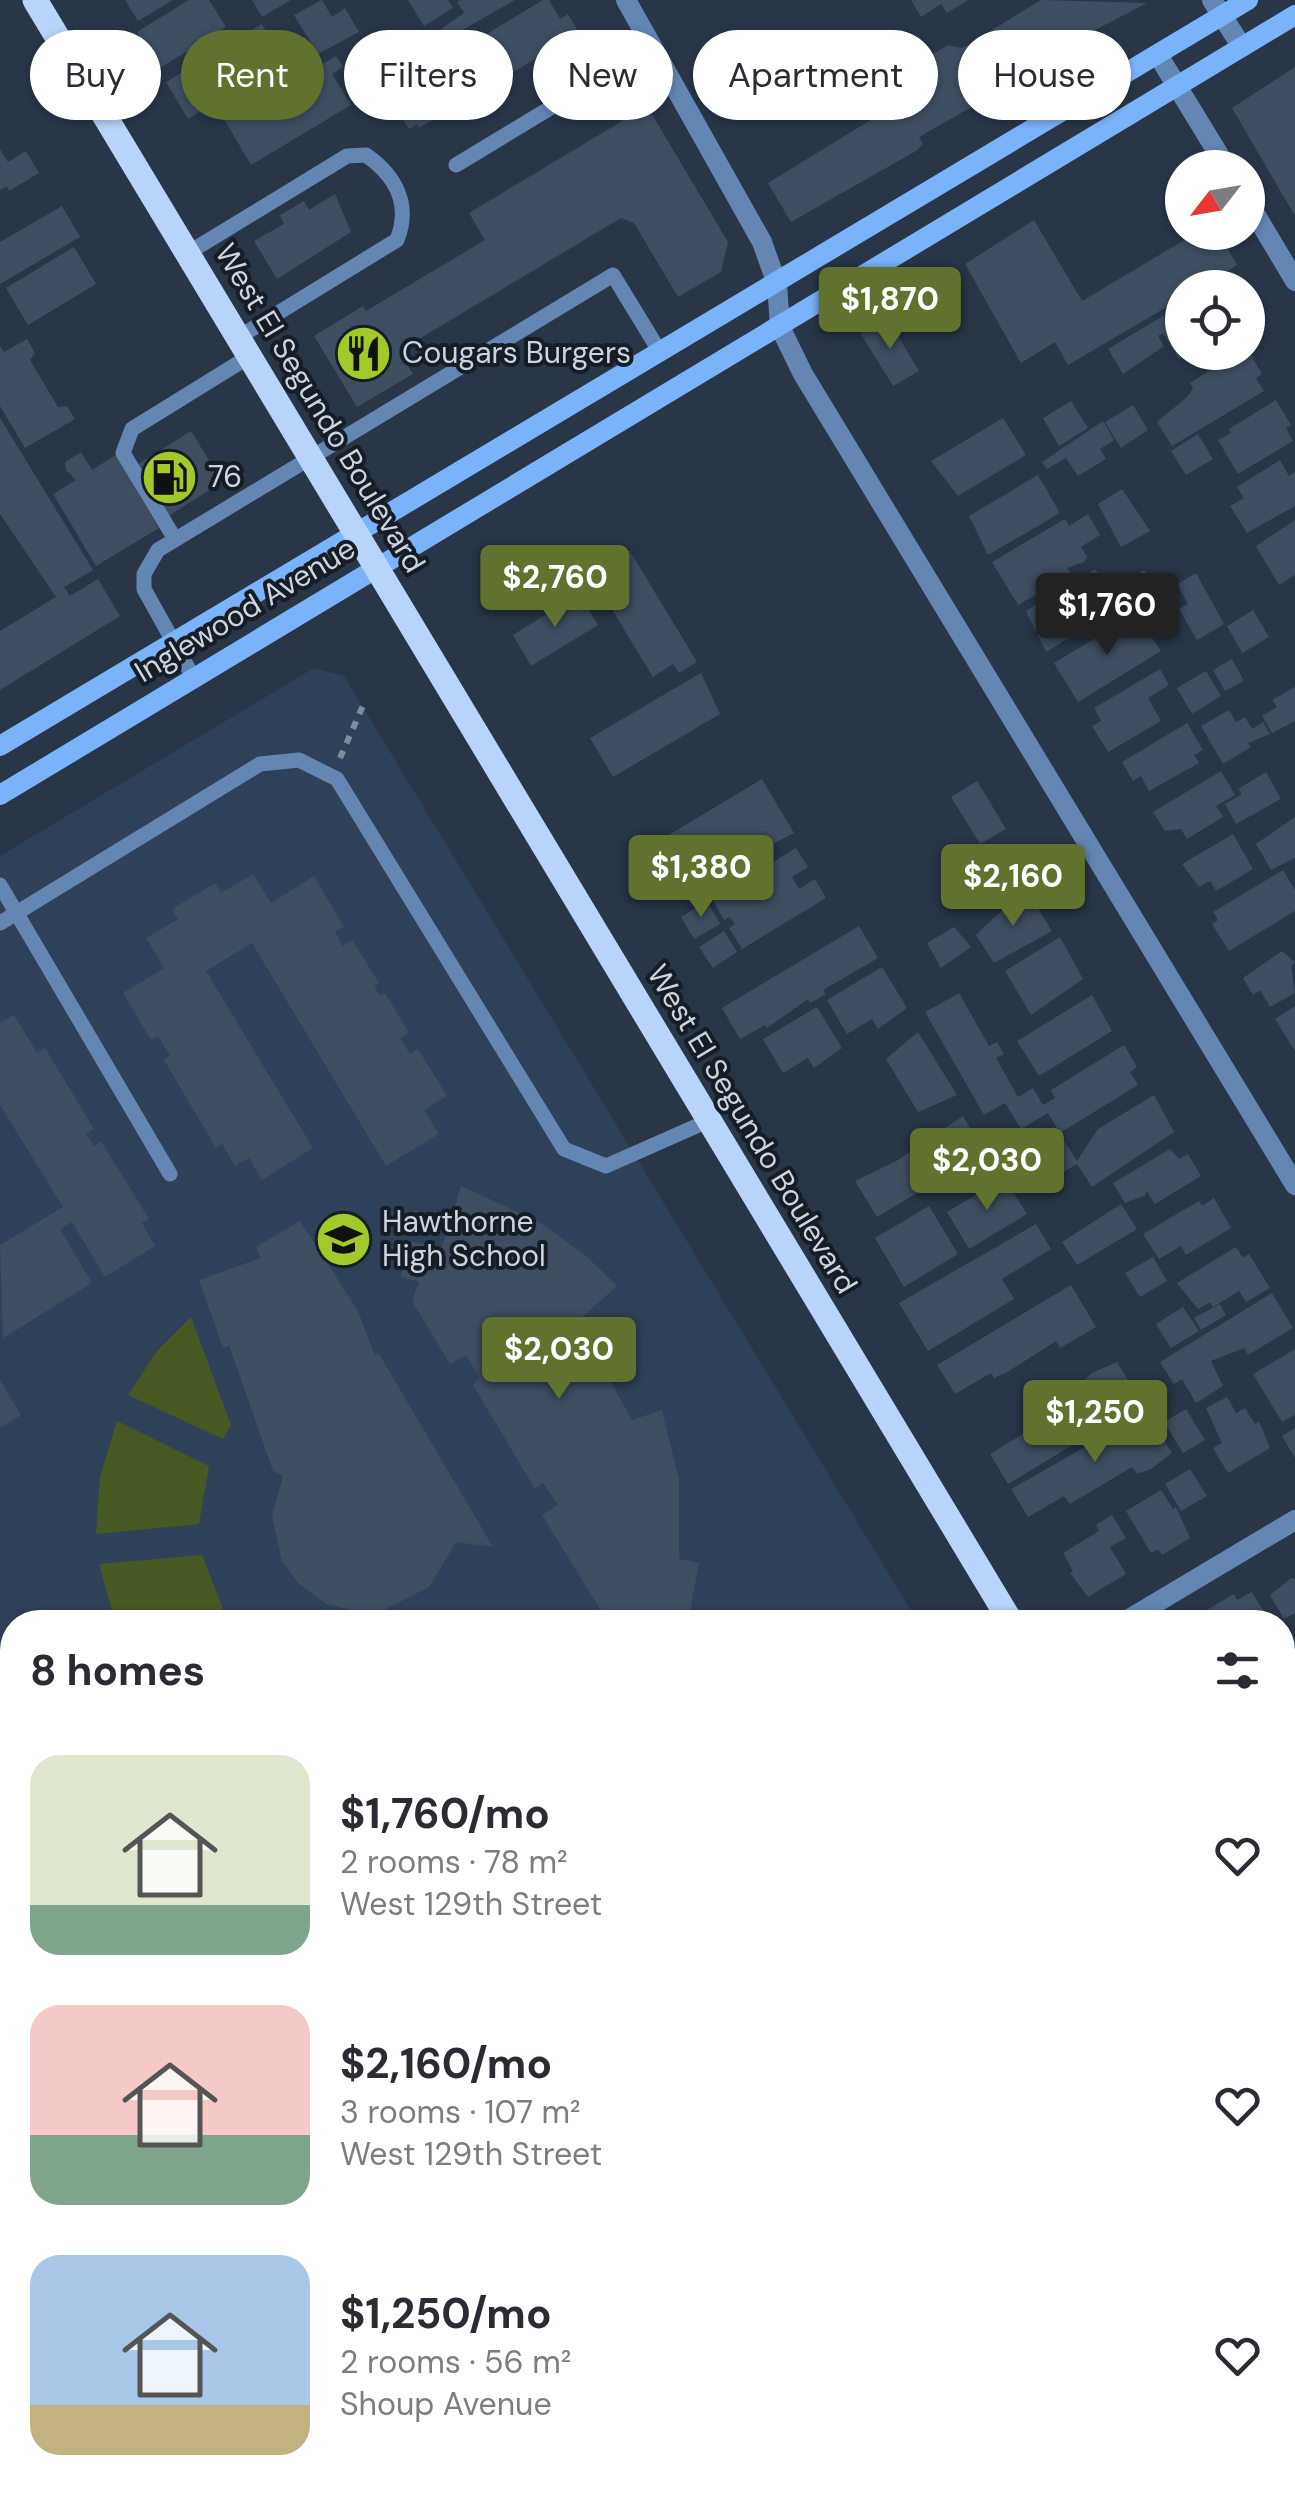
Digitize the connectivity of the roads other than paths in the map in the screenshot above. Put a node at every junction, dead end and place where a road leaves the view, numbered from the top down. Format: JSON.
{"nodes":[{"id":1,"x":36,"y":0,"type":"edge"},
{"id":2,"x":626,"y":0,"type":"edge"},
{"id":3,"x":1248,"y":0,"type":"edge"},
{"id":4,"x":1216,"y":8,"type":"edge"},
{"id":5,"x":1295,"y":15,"type":"edge"},
{"id":6,"x":644,"y":30,"type":"edge"},
{"id":7,"x":1242,"y":47,"type":"junction"},
{"id":8,"x":1158,"y":54,"type":"junction"},
{"id":9,"x":673,"y":80,"type":"edge"},
{"id":10,"x":1178,"y":86,"type":"junction"},
{"id":11,"x":533,"y":118,"type":"edge"},
{"id":12,"x":1216,"y":150,"type":"edge"},
{"id":13,"x":456,"y":164,"type":"dead end"},
{"id":14,"x":1265,"y":231,"type":"edge"},
{"id":15,"x":188,"y":253,"type":"junction"},
{"id":16,"x":1295,"y":281,"type":"edge"},
{"id":17,"x":777,"y":284,"type":"junction"},
{"id":18,"x":780,"y":327,"type":"junction"},
{"id":19,"x":244,"y":346,"type":"junction"},
{"id":20,"x":660,"y":352,"type":"junction"},
{"id":21,"x":312,"y":458,"type":"junction"},
{"id":22,"x":356,"y":531,"type":"junction"},
{"id":23,"x":176,"y":539,"type":"junction"},
{"id":24,"x":376,"y":565,"type":"junction"},
{"id":25,"x":172,"y":642,"type":"junction"},
{"id":26,"x":192,"y":678,"type":"junction"},
{"id":27,"x":2,"y":742,"type":"edge"},
{"id":28,"x":0,"y":795,"type":"edge"},
{"id":29,"x":0,"y":885,"type":"edge"},
{"id":30,"x":17,"y":912,"type":"junction"},
{"id":31,"x":0,"y":923,"type":"edge"},
{"id":32,"x":708,"y":1120,"type":"junction"},
{"id":33,"x":170,"y":1174,"type":"dead end"},
{"id":34,"x":1295,"y":1185,"type":"edge"},
{"id":35,"x":1295,"y":1520,"type":"edge"},
{"id":36,"x":1003,"y":1610,"type":"edge"},
{"id":37,"x":1144,"y":1610,"type":"edge"}],
"edges":[{"from":1,"to":15,"type":"main road","name":"West El Segundo Boulevard"},
{"from":2,"to":6,"type":"street"},
{"from":3,"to":4,"type":"main road","name":"Inglewood Avenue"},
{"from":4,"to":7,"type":"street"},
{"from":4,"to":8,"type":"main road","name":"Inglewood Avenue"},
{"from":5,"to":7,"type":"main road","name":"Inglewood Avenue"},
{"from":7,"to":10,"type":"main road","name":"Inglewood Avenue"},
{"from":8,"to":10,"type":"street"},
{"from":8,"to":17,"type":"main road","name":"Inglewood Avenue"},
{"from":9,"to":17,"type":"street"},
{"from":10,"to":12,"type":"street"},
{"from":10,"to":18,"type":"main road","name":"Inglewood Avenue"},
{"from":11,"to":13,"type":"lane"},
{"from":14,"to":16,"type":"street"},
{"from":15,"to":19,"type":"main road","name":"West El Segundo Boulevard"},
{"from":15,"to":19,"type":"lane"},
{"from":17,"to":18,"type":"street"},
{"from":17,"to":20,"type":"main road","name":"Inglewood Avenue"},
{"from":18,"to":24,"type":"main road","name":"Inglewood Avenue"},
{"from":18,"to":34,"type":"street"},
{"from":19,"to":21,"type":"main road","name":"West El Segundo Boulevard"},
{"from":19,"to":23,"type":"lane"},
{"from":20,"to":21,"type":"lane"},
{"from":20,"to":22,"type":"main road","name":"Inglewood Avenue"},
{"from":21,"to":22,"type":"main road","name":"West El Segundo Boulevard"},
{"from":21,"to":23,"type":"lane"},
{"from":22,"to":24,"type":"main road","name":"West El Segundo Boulevard"},
{"from":22,"to":25,"type":"main road","name":"Inglewood Avenue"},
{"from":23,"to":25,"type":"lane"},
{"from":24,"to":26,"type":"main road","name":"Inglewood Avenue"},
{"from":24,"to":32,"type":"main road","name":"West El Segundo Boulevard"},
{"from":25,"to":26,"type":"lane"},
{"from":25,"to":27,"type":"main road","name":"Inglewood Avenue"},
{"from":26,"to":28,"type":"main road","name":"Inglewood Avenue"},
{"from":29,"to":30,"type":"lane"},
{"from":30,"to":31,"type":"lane"},
{"from":30,"to":32,"type":"lane"},
{"from":30,"to":33,"type":"lane"},
{"from":32,"to":36,"type":"main road","name":"West El Segundo Boulevard"},
{"from":35,"to":37,"type":"street"}]}
